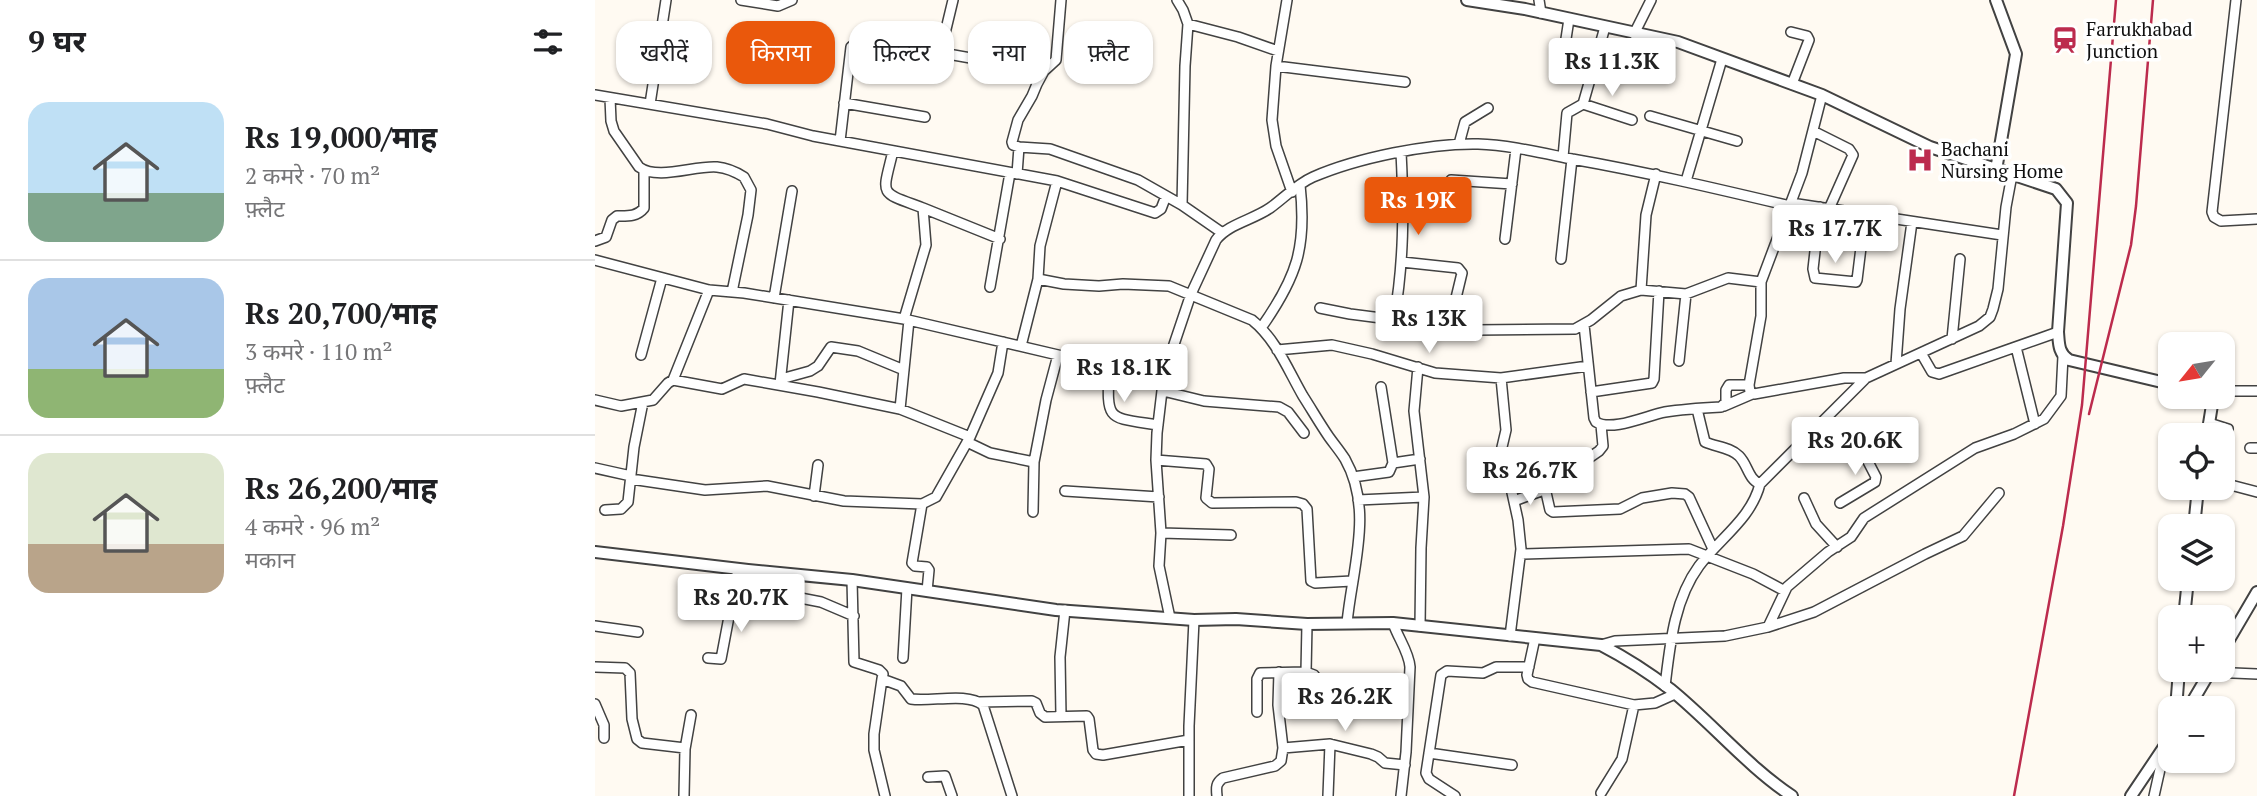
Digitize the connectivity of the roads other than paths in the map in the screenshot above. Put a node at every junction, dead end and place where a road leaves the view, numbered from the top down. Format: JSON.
{"nodes":[{"id":1,"x":666,"y":0,"type":"edge"},
{"id":2,"x":741,"y":0,"type":"edge"},
{"id":3,"x":792,"y":0,"type":"edge"},
{"id":4,"x":953,"y":0,"type":"edge"},
{"id":5,"x":1061,"y":0,"type":"edge"},
{"id":6,"x":1177,"y":0,"type":"edge"},
{"id":7,"x":1287,"y":0,"type":"edge"},
{"id":8,"x":1467,"y":0,"type":"edge"},
{"id":9,"x":1539,"y":0,"type":"edge"},
{"id":10,"x":1651,"y":0,"type":"edge"},
{"id":11,"x":1996,"y":0,"type":"edge"},
{"id":12,"x":2236,"y":0,"type":"edge"},
{"id":13,"x":1541,"y":13,"type":"junction"},
{"id":14,"x":1569,"y":19,"type":"junction"},
{"id":15,"x":948,"y":21,"type":"edge"},
{"id":16,"x":1188,"y":24,"type":"junction"},
{"id":17,"x":1605,"y":27,"type":"junction"},
{"id":18,"x":1791,"y":32,"type":"dead end"},
{"id":19,"x":1634,"y":34,"type":"junction"},
{"id":20,"x":1279,"y":51,"type":"junction"},
{"id":21,"x":1722,"y":59,"type":"junction"},
{"id":22,"x":849,"y":63,"type":"edge"},
{"id":23,"x":1050,"y":65,"type":"edge"},
{"id":24,"x":1562,"y":65,"type":"dead end"},
{"id":25,"x":1276,"y":66,"type":"junction"},
{"id":26,"x":1405,"y":82,"type":"dead end"},
{"id":27,"x":1038,"y":84,"type":"edge"},
{"id":28,"x":1792,"y":84,"type":"junction"},
{"id":29,"x":595,"y":95,"type":"edge"},
{"id":30,"x":1822,"y":95,"type":"junction"},
{"id":31,"x":610,"y":98,"type":"junction"},
{"id":32,"x":844,"y":103,"type":"junction"},
{"id":33,"x":650,"y":104,"type":"junction"},
{"id":34,"x":1583,"y":104,"type":"junction"},
{"id":35,"x":1488,"y":108,"type":"dead end"},
{"id":36,"x":1650,"y":116,"type":"dead end"},
{"id":37,"x":925,"y":117,"type":"dead end"},
{"id":38,"x":1632,"y":120,"type":"dead end"},
{"id":39,"x":1701,"y":131,"type":"junction"},
{"id":40,"x":1813,"y":131,"type":"junction"},
{"id":41,"x":840,"y":141,"type":"junction"},
{"id":42,"x":1737,"y":141,"type":"dead end"},
{"id":43,"x":1459,"y":144,"type":"junction"},
{"id":44,"x":1019,"y":147,"type":"junction"},
{"id":45,"x":1516,"y":149,"type":"junction"},
{"id":46,"x":893,"y":151,"type":"junction"},
{"id":47,"x":1401,"y":152,"type":"junction"},
{"id":48,"x":1568,"y":158,"type":"junction"},
{"id":49,"x":1996,"y":170,"type":"junction"},
{"id":50,"x":645,"y":172,"type":"junction"},
{"id":51,"x":1013,"y":174,"type":"junction"},
{"id":52,"x":1656,"y":174,"type":"junction"},
{"id":53,"x":2013,"y":175,"type":"junction"},
{"id":54,"x":1451,"y":180,"type":"dead end"},
{"id":55,"x":1057,"y":181,"type":"junction"},
{"id":56,"x":1686,"y":181,"type":"junction"},
{"id":57,"x":1512,"y":184,"type":"junction"},
{"id":58,"x":1296,"y":188,"type":"junction"},
{"id":59,"x":792,"y":191,"type":"dead end"},
{"id":60,"x":1166,"y":196,"type":"junction"},
{"id":61,"x":1791,"y":204,"type":"junction"},
{"id":62,"x":1182,"y":205,"type":"junction"},
{"id":63,"x":923,"y":208,"type":"junction"},
{"id":64,"x":1825,"y":208,"type":"junction"},
{"id":65,"x":1865,"y":215,"type":"junction"},
{"id":66,"x":2257,"y":219,"type":"edge"},
{"id":67,"x":1912,"y":222,"type":"junction"},
{"id":68,"x":1221,"y":232,"type":"junction"},
{"id":69,"x":2002,"y":235,"type":"junction"},
{"id":70,"x":1000,"y":239,"type":"junction"},
{"id":71,"x":1505,"y":239,"type":"dead end"},
{"id":72,"x":595,"y":241,"type":"edge"},
{"id":73,"x":1561,"y":259,"type":"dead end"},
{"id":74,"x":595,"y":260,"type":"edge"},
{"id":75,"x":1960,"y":260,"type":"dead end"},
{"id":76,"x":1402,"y":262,"type":"junction"},
{"id":77,"x":662,"y":278,"type":"junction"},
{"id":78,"x":1038,"y":279,"type":"junction"},
{"id":79,"x":1761,"y":282,"type":"junction"},
{"id":80,"x":991,"y":287,"type":"dead end"},
{"id":81,"x":709,"y":290,"type":"junction"},
{"id":82,"x":1641,"y":290,"type":"junction"},
{"id":83,"x":1659,"y":290,"type":"junction"},
{"id":84,"x":732,"y":292,"type":"junction"},
{"id":85,"x":1191,"y":294,"type":"junction"},
{"id":86,"x":1686,"y":294,"type":"junction"},
{"id":87,"x":774,"y":298,"type":"junction"},
{"id":88,"x":789,"y":300,"type":"junction"},
{"id":89,"x":1320,"y":308,"type":"dead end"},
{"id":90,"x":1394,"y":319,"type":"junction"},
{"id":91,"x":906,"y":320,"type":"junction"},
{"id":92,"x":1584,"y":326,"type":"junction"},
{"id":93,"x":1449,"y":327,"type":"junction"},
{"id":94,"x":1261,"y":328,"type":"junction"},
{"id":95,"x":2058,"y":332,"type":"junction"},
{"id":96,"x":1952,"y":338,"type":"junction"},
{"id":97,"x":1003,"y":342,"type":"junction"},
{"id":98,"x":1021,"y":346,"type":"junction"},
{"id":99,"x":2016,"y":347,"type":"junction"},
{"id":100,"x":1277,"y":350,"type":"junction"},
{"id":101,"x":1921,"y":353,"type":"junction"},
{"id":102,"x":641,"y":355,"type":"dead end"},
{"id":103,"x":1058,"y":355,"type":"junction"},
{"id":104,"x":2063,"y":356,"type":"junction"},
{"id":105,"x":1679,"y":361,"type":"dead end"},
{"id":106,"x":1896,"y":364,"type":"junction"},
{"id":107,"x":1588,"y":366,"type":"junction"},
{"id":108,"x":1417,"y":367,"type":"junction"},
{"id":109,"x":1109,"y":368,"type":"junction"},
{"id":110,"x":904,"y":370,"type":"junction"},
{"id":111,"x":1164,"y":374,"type":"junction"},
{"id":112,"x":1501,"y":378,"type":"junction"},
{"id":113,"x":1866,"y":378,"type":"junction"},
{"id":114,"x":673,"y":380,"type":"junction"},
{"id":115,"x":2158,"y":381,"type":"edge"},
{"id":116,"x":781,"y":382,"type":"junction"},
{"id":117,"x":1381,"y":387,"type":"dead end"},
{"id":118,"x":1751,"y":389,"type":"junction"},
{"id":119,"x":1163,"y":391,"type":"junction"},
{"id":120,"x":2235,"y":391,"type":"edge"},
{"id":121,"x":2257,"y":391,"type":"edge"},
{"id":122,"x":1591,"y":392,"type":"junction"},
{"id":123,"x":595,"y":400,"type":"edge"},
{"id":124,"x":643,"y":402,"type":"junction"},
{"id":125,"x":1724,"y":406,"type":"junction"},
{"id":126,"x":1697,"y":408,"type":"junction"},
{"id":127,"x":899,"y":409,"type":"junction"},
{"id":128,"x":2212,"y":410,"type":"edge"},
{"id":129,"x":1823,"y":421,"type":"junction"},
{"id":130,"x":2209,"y":423,"type":"edge"},
{"id":131,"x":2035,"y":424,"type":"junction"},
{"id":132,"x":1158,"y":425,"type":"junction"},
{"id":133,"x":1601,"y":425,"type":"junction"},
{"id":134,"x":1304,"y":433,"type":"dead end"},
{"id":135,"x":1880,"y":435,"type":"dead end"},
{"id":136,"x":968,"y":439,"type":"junction"},
{"id":137,"x":1861,"y":448,"type":"junction"},
{"id":138,"x":1420,"y":459,"type":"junction"},
{"id":139,"x":1156,"y":460,"type":"junction"},
{"id":140,"x":1034,"y":462,"type":"junction"},
{"id":141,"x":1393,"y":463,"type":"junction"},
{"id":142,"x":818,"y":465,"type":"dead end"},
{"id":143,"x":595,"y":468,"type":"edge"},
{"id":144,"x":631,"y":477,"type":"junction"},
{"id":145,"x":1353,"y":477,"type":"junction"},
{"id":146,"x":1761,"y":484,"type":"junction"},
{"id":147,"x":2235,"y":486,"type":"edge"},
{"id":148,"x":1545,"y":488,"type":"junction"},
{"id":149,"x":1065,"y":491,"type":"dead end"},
{"id":150,"x":2257,"y":492,"type":"edge"},
{"id":151,"x":1999,"y":493,"type":"dead end"},
{"id":152,"x":814,"y":496,"type":"junction"},
{"id":153,"x":1159,"y":497,"type":"junction"},
{"id":154,"x":1424,"y":497,"type":"junction"},
{"id":155,"x":1804,"y":498,"type":"dead end"},
{"id":156,"x":1358,"y":500,"type":"junction"},
{"id":157,"x":1514,"y":501,"type":"junction"},
{"id":158,"x":1840,"y":503,"type":"dead end"},
{"id":159,"x":922,"y":504,"type":"junction"},
{"id":160,"x":605,"y":510,"type":"dead end"},
{"id":161,"x":1033,"y":512,"type":"dead end"},
{"id":162,"x":1161,"y":533,"type":"junction"},
{"id":163,"x":1231,"y":535,"type":"dead end"},
{"id":164,"x":1837,"y":547,"type":"junction"},
{"id":165,"x":595,"y":552,"type":"edge"},
{"id":166,"x":1711,"y":552,"type":"junction"},
{"id":167,"x":1521,"y":554,"type":"junction"},
{"id":168,"x":738,"y":569,"type":"junction"},
{"id":169,"x":781,"y":574,"type":"junction"},
{"id":170,"x":852,"y":580,"type":"junction"},
{"id":171,"x":1352,"y":581,"type":"junction"},
{"id":172,"x":907,"y":588,"type":"junction"},
{"id":173,"x":1785,"y":590,"type":"junction"},
{"id":174,"x":927,"y":591,"type":"junction"},
{"id":175,"x":2257,"y":592,"type":"edge"},
{"id":176,"x":1065,"y":611,"type":"junction"},
{"id":177,"x":854,"y":616,"type":"junction"},
{"id":178,"x":1170,"y":618,"type":"junction"},
{"id":179,"x":1194,"y":620,"type":"junction"},
{"id":180,"x":1347,"y":623,"type":"junction"},
{"id":181,"x":1393,"y":623,"type":"junction"},
{"id":182,"x":1307,"y":624,"type":"junction"},
{"id":183,"x":595,"y":626,"type":"edge"},
{"id":184,"x":1420,"y":626,"type":"junction"},
{"id":185,"x":1768,"y":627,"type":"junction"},
{"id":186,"x":2235,"y":630,"type":"edge"},
{"id":187,"x":638,"y":632,"type":"dead end"},
{"id":188,"x":1510,"y":636,"type":"junction"},
{"id":189,"x":1535,"y":638,"type":"junction"},
{"id":190,"x":1671,"y":638,"type":"junction"},
{"id":191,"x":1601,"y":645,"type":"junction"},
{"id":192,"x":708,"y":658,"type":"dead end"},
{"id":193,"x":902,"y":658,"type":"dead end"},
{"id":194,"x":595,"y":667,"type":"edge"},
{"id":195,"x":1529,"y":667,"type":"junction"},
{"id":196,"x":1279,"y":672,"type":"junction"},
{"id":197,"x":1306,"y":673,"type":"junction"},
{"id":198,"x":2235,"y":673,"type":"edge"},
{"id":199,"x":2257,"y":674,"type":"edge"},
{"id":200,"x":882,"y":679,"type":"junction"},
{"id":201,"x":1665,"y":686,"type":"junction"},
{"id":202,"x":1675,"y":694,"type":"junction"},
{"id":203,"x":979,"y":702,"type":"junction"},
{"id":204,"x":595,"y":704,"type":"edge"},
{"id":205,"x":1634,"y":705,"type":"junction"},
{"id":206,"x":1316,"y":710,"type":"dead end"},
{"id":207,"x":1257,"y":712,"type":"dead end"},
{"id":208,"x":691,"y":715,"type":"dead end"},
{"id":209,"x":1061,"y":716,"type":"junction"},
{"id":210,"x":604,"y":738,"type":"dead end"},
{"id":211,"x":1189,"y":740,"type":"junction"},
{"id":212,"x":1330,"y":744,"type":"junction"},
{"id":213,"x":685,"y":748,"type":"junction"},
{"id":214,"x":1283,"y":748,"type":"junction"},
{"id":215,"x":1429,"y":753,"type":"junction"},
{"id":216,"x":2158,"y":756,"type":"edge"},
{"id":217,"x":1405,"y":765,"type":"junction"},
{"id":218,"x":1512,"y":765,"type":"dead end"},
{"id":219,"x":2160,"y":773,"type":"edge"},
{"id":220,"x":928,"y":777,"type":"dead end"},
{"id":221,"x":1601,"y":793,"type":"dead end"},
{"id":222,"x":684,"y":796,"type":"edge"},
{"id":223,"x":885,"y":796,"type":"edge"},
{"id":224,"x":952,"y":796,"type":"edge"},
{"id":225,"x":1012,"y":796,"type":"edge"},
{"id":226,"x":1189,"y":796,"type":"edge"},
{"id":227,"x":1217,"y":796,"type":"edge"},
{"id":228,"x":1328,"y":796,"type":"edge"},
{"id":229,"x":1401,"y":796,"type":"edge"},
{"id":230,"x":1455,"y":796,"type":"edge"},
{"id":231,"x":1792,"y":796,"type":"edge"},
{"id":232,"x":2131,"y":796,"type":"edge"},
{"id":233,"x":2154,"y":796,"type":"edge"}],
"edges":[{"from":1,"to":33,"type":"street"},
{"from":2,"to":3,"type":"street"},
{"from":4,"to":15,"type":"street"},
{"from":5,"to":23,"type":"street"},
{"from":6,"to":16,"type":"street"},
{"from":7,"to":20,"type":"street"},
{"from":8,"to":13,"type":"street"},
{"from":9,"to":13,"type":"street"},
{"from":10,"to":19,"type":"street"},
{"from":11,"to":49,"type":"street"},
{"from":12,"to":66,"type":"street"},
{"from":13,"to":14,"type":"street"},
{"from":14,"to":17,"type":"street"},
{"from":14,"to":24,"type":"street"},
{"from":16,"to":20,"type":"street"},
{"from":16,"to":62,"type":"street"},
{"from":17,"to":19,"type":"street"},
{"from":17,"to":34,"type":"street"},
{"from":18,"to":28,"type":"street"},
{"from":19,"to":21,"type":"street"},
{"from":20,"to":25,"type":"street"},
{"from":21,"to":28,"type":"street"},
{"from":21,"to":39,"type":"street"},
{"from":22,"to":32,"type":"street"},
{"from":25,"to":26,"type":"street"},
{"from":25,"to":58,"type":"street"},
{"from":27,"to":44,"type":"street"},
{"from":28,"to":30,"type":"street"},
{"from":29,"to":31,"type":"street"},
{"from":30,"to":40,"type":"street"},
{"from":30,"to":49,"type":"street"},
{"from":31,"to":33,"type":"street"},
{"from":31,"to":50,"type":"street"},
{"from":32,"to":37,"type":"street"},
{"from":32,"to":41,"type":"street"},
{"from":33,"to":41,"type":"street"},
{"from":34,"to":38,"type":"street"},
{"from":34,"to":48,"type":"street"},
{"from":35,"to":43,"type":"street"},
{"from":36,"to":39,"type":"street"},
{"from":39,"to":42,"type":"street"},
{"from":39,"to":56,"type":"street"},
{"from":40,"to":61,"type":"street"},
{"from":40,"to":64,"type":"street"},
{"from":41,"to":46,"type":"street"},
{"from":43,"to":45,"type":"street"},
{"from":43,"to":47,"type":"street"},
{"from":44,"to":51,"type":"street"},
{"from":44,"to":60,"type":"street"},
{"from":45,"to":48,"type":"street"},
{"from":45,"to":57,"type":"street"},
{"from":46,"to":51,"type":"street"},
{"from":46,"to":63,"type":"street"},
{"from":47,"to":58,"type":"street"},
{"from":47,"to":76,"type":"street"},
{"from":48,"to":52,"type":"street"},
{"from":48,"to":73,"type":"street"},
{"from":49,"to":53,"type":"street"},
{"from":50,"to":72,"type":"street"},
{"from":50,"to":84,"type":"street"},
{"from":51,"to":55,"type":"street"},
{"from":51,"to":70,"type":"street"},
{"from":52,"to":56,"type":"street"},
{"from":52,"to":82,"type":"street"},
{"from":53,"to":69,"type":"street"},
{"from":53,"to":95,"type":"street"},
{"from":54,"to":57,"type":"street"},
{"from":55,"to":60,"type":"street"},
{"from":55,"to":78,"type":"street"},
{"from":56,"to":61,"type":"street"},
{"from":57,"to":71,"type":"street"},
{"from":58,"to":68,"type":"street"},
{"from":58,"to":94,"type":"street"},
{"from":59,"to":87,"type":"street"},
{"from":60,"to":62,"type":"street"},
{"from":61,"to":64,"type":"street"},
{"from":61,"to":79,"type":"street"},
{"from":62,"to":68,"type":"street"},
{"from":63,"to":70,"type":"street"},
{"from":63,"to":91,"type":"street"},
{"from":64,"to":65,"type":"street"},
{"from":64,"to":65,"type":"street"},
{"from":65,"to":67,"type":"street"},
{"from":67,"to":69,"type":"street"},
{"from":67,"to":106,"type":"street"},
{"from":68,"to":85,"type":"street"},
{"from":69,"to":96,"type":"street"},
{"from":70,"to":80,"type":"street"},
{"from":74,"to":77,"type":"street"},
{"from":75,"to":96,"type":"street"},
{"from":76,"to":90,"type":"street"},
{"from":76,"to":93,"type":"street"},
{"from":77,"to":81,"type":"street"},
{"from":77,"to":102,"type":"street"},
{"from":78,"to":85,"type":"street"},
{"from":78,"to":98,"type":"street"},
{"from":79,"to":86,"type":"street"},
{"from":79,"to":118,"type":"street"},
{"from":81,"to":84,"type":"street"},
{"from":81,"to":114,"type":"street"},
{"from":82,"to":83,"type":"street"},
{"from":82,"to":92,"type":"street"},
{"from":83,"to":86,"type":"street"},
{"from":83,"to":122,"type":"street"},
{"from":84,"to":87,"type":"street"},
{"from":85,"to":94,"type":"street"},
{"from":85,"to":111,"type":"street"},
{"from":86,"to":105,"type":"street"},
{"from":87,"to":88,"type":"street"},
{"from":88,"to":91,"type":"street"},
{"from":88,"to":116,"type":"street"},
{"from":89,"to":90,"type":"street"},
{"from":90,"to":93,"type":"street"},
{"from":91,"to":97,"type":"street"},
{"from":91,"to":110,"type":"street"},
{"from":92,"to":93,"type":"street"},
{"from":92,"to":107,"type":"street"},
{"from":94,"to":100,"type":"street"},
{"from":95,"to":99,"type":"street"},
{"from":95,"to":104,"type":"street"},
{"from":96,"to":101,"type":"street"},
{"from":97,"to":98,"type":"street"},
{"from":97,"to":136,"type":"street"},
{"from":98,"to":103,"type":"street"},
{"from":99,"to":101,"type":"street"},
{"from":99,"to":131,"type":"street"},
{"from":100,"to":108,"type":"street"},
{"from":100,"to":145,"type":"street"},
{"from":101,"to":106,"type":"street"},
{"from":103,"to":109,"type":"street"},
{"from":103,"to":140,"type":"street"},
{"from":104,"to":115,"type":"street"},
{"from":104,"to":131,"type":"street"},
{"from":106,"to":113,"type":"street"},
{"from":107,"to":112,"type":"street"},
{"from":107,"to":122,"type":"street"},
{"from":108,"to":112,"type":"street"},
{"from":108,"to":138,"type":"street"},
{"from":109,"to":111,"type":"street"},
{"from":109,"to":132,"type":"street"},
{"from":110,"to":116,"type":"street"},
{"from":110,"to":127,"type":"street"},
{"from":111,"to":119,"type":"street"},
{"from":112,"to":157,"type":"street"},
{"from":113,"to":118,"type":"street"},
{"from":113,"to":129,"type":"street"},
{"from":114,"to":116,"type":"street"},
{"from":114,"to":124,"type":"street"},
{"from":116,"to":127,"type":"street"},
{"from":117,"to":141,"type":"street"},
{"from":118,"to":125,"type":"street"},
{"from":118,"to":125,"type":"street"},
{"from":119,"to":132,"type":"street"},
{"from":119,"to":134,"type":"street"},
{"from":120,"to":121,"type":"street"},
{"from":122,"to":133,"type":"street"},
{"from":123,"to":124,"type":"street"},
{"from":124,"to":144,"type":"street"},
{"from":125,"to":126,"type":"street"},
{"from":126,"to":133,"type":"street"},
{"from":126,"to":146,"type":"street"},
{"from":127,"to":136,"type":"street"},
{"from":128,"to":130,"type":"street"},
{"from":129,"to":137,"type":"street"},
{"from":129,"to":146,"type":"street"},
{"from":131,"to":164,"type":"street"},
{"from":132,"to":139,"type":"street"},
{"from":133,"to":148,"type":"street"},
{"from":135,"to":137,"type":"street"},
{"from":136,"to":140,"type":"street"},
{"from":136,"to":159,"type":"street"},
{"from":137,"to":158,"type":"street"},
{"from":138,"to":141,"type":"street"},
{"from":138,"to":154,"type":"street"},
{"from":139,"to":153,"type":"street"},
{"from":139,"to":171,"type":"street"},
{"from":140,"to":161,"type":"street"},
{"from":141,"to":145,"type":"street"},
{"from":142,"to":152,"type":"street"},
{"from":143,"to":144,"type":"street"},
{"from":144,"to":152,"type":"street"},
{"from":144,"to":160,"type":"street"},
{"from":145,"to":156,"type":"street"},
{"from":146,"to":166,"type":"street"},
{"from":147,"to":150,"type":"street"},
{"from":148,"to":157,"type":"street"},
{"from":148,"to":166,"type":"street"},
{"from":149,"to":153,"type":"street"},
{"from":151,"to":185,"type":"street"},
{"from":152,"to":159,"type":"street"},
{"from":153,"to":162,"type":"street"},
{"from":154,"to":156,"type":"street"},
{"from":154,"to":184,"type":"street"},
{"from":155,"to":164,"type":"street"},
{"from":156,"to":171,"type":"street"},
{"from":157,"to":167,"type":"street"},
{"from":159,"to":174,"type":"street"},
{"from":162,"to":163,"type":"street"},
{"from":162,"to":178,"type":"street"},
{"from":164,"to":173,"type":"street"},
{"from":165,"to":168,"type":"street"},
{"from":166,"to":167,"type":"street"},
{"from":166,"to":173,"type":"street"},
{"from":166,"to":190,"type":"street"},
{"from":167,"to":188,"type":"street"},
{"from":168,"to":169,"type":"street"},
{"from":168,"to":192,"type":"street"},
{"from":169,"to":170,"type":"street"},
{"from":169,"to":177,"type":"street"},
{"from":170,"to":172,"type":"street"},
{"from":170,"to":177,"type":"street"},
{"from":171,"to":180,"type":"street"},
{"from":172,"to":174,"type":"street"},
{"from":172,"to":193,"type":"street"},
{"from":173,"to":185,"type":"street"},
{"from":174,"to":176,"type":"street"},
{"from":175,"to":186,"type":"street"},
{"from":176,"to":178,"type":"street"},
{"from":176,"to":209,"type":"street"},
{"from":177,"to":200,"type":"street"},
{"from":178,"to":179,"type":"street"},
{"from":179,"to":182,"type":"street"},
{"from":179,"to":211,"type":"street"},
{"from":180,"to":181,"type":"street"},
{"from":180,"to":182,"type":"street"},
{"from":181,"to":184,"type":"street"},
{"from":181,"to":217,"type":"street"},
{"from":182,"to":197,"type":"street"},
{"from":183,"to":187,"type":"street"},
{"from":184,"to":188,"type":"street"},
{"from":185,"to":190,"type":"street"},
{"from":188,"to":189,"type":"street"},
{"from":189,"to":191,"type":"street"},
{"from":189,"to":195,"type":"street"},
{"from":190,"to":191,"type":"street"},
{"from":190,"to":201,"type":"street"},
{"from":191,"to":201,"type":"street"},
{"from":194,"to":213,"type":"street"},
{"from":195,"to":205,"type":"street"},
{"from":195,"to":215,"type":"street"},
{"from":196,"to":197,"type":"street"},
{"from":196,"to":207,"type":"street"},
{"from":196,"to":214,"type":"street"},
{"from":197,"to":206,"type":"street"},
{"from":198,"to":199,"type":"street"},
{"from":200,"to":203,"type":"street"},
{"from":200,"to":223,"type":"street"},
{"from":201,"to":202,"type":"street"},
{"from":202,"to":205,"type":"street"},
{"from":202,"to":231,"type":"street"},
{"from":203,"to":209,"type":"street"},
{"from":203,"to":225,"type":"street"},
{"from":204,"to":210,"type":"street"},
{"from":205,"to":221,"type":"street"},
{"from":208,"to":213,"type":"street"},
{"from":209,"to":211,"type":"street"},
{"from":211,"to":226,"type":"street"},
{"from":212,"to":214,"type":"street"},
{"from":212,"to":217,"type":"street"},
{"from":212,"to":228,"type":"street"},
{"from":213,"to":222,"type":"street"},
{"from":214,"to":227,"type":"street"},
{"from":215,"to":218,"type":"street"},
{"from":215,"to":230,"type":"street"},
{"from":216,"to":232,"type":"street"},
{"from":217,"to":229,"type":"street"},
{"from":219,"to":233,"type":"street"},
{"from":220,"to":224,"type":"street"}]}
